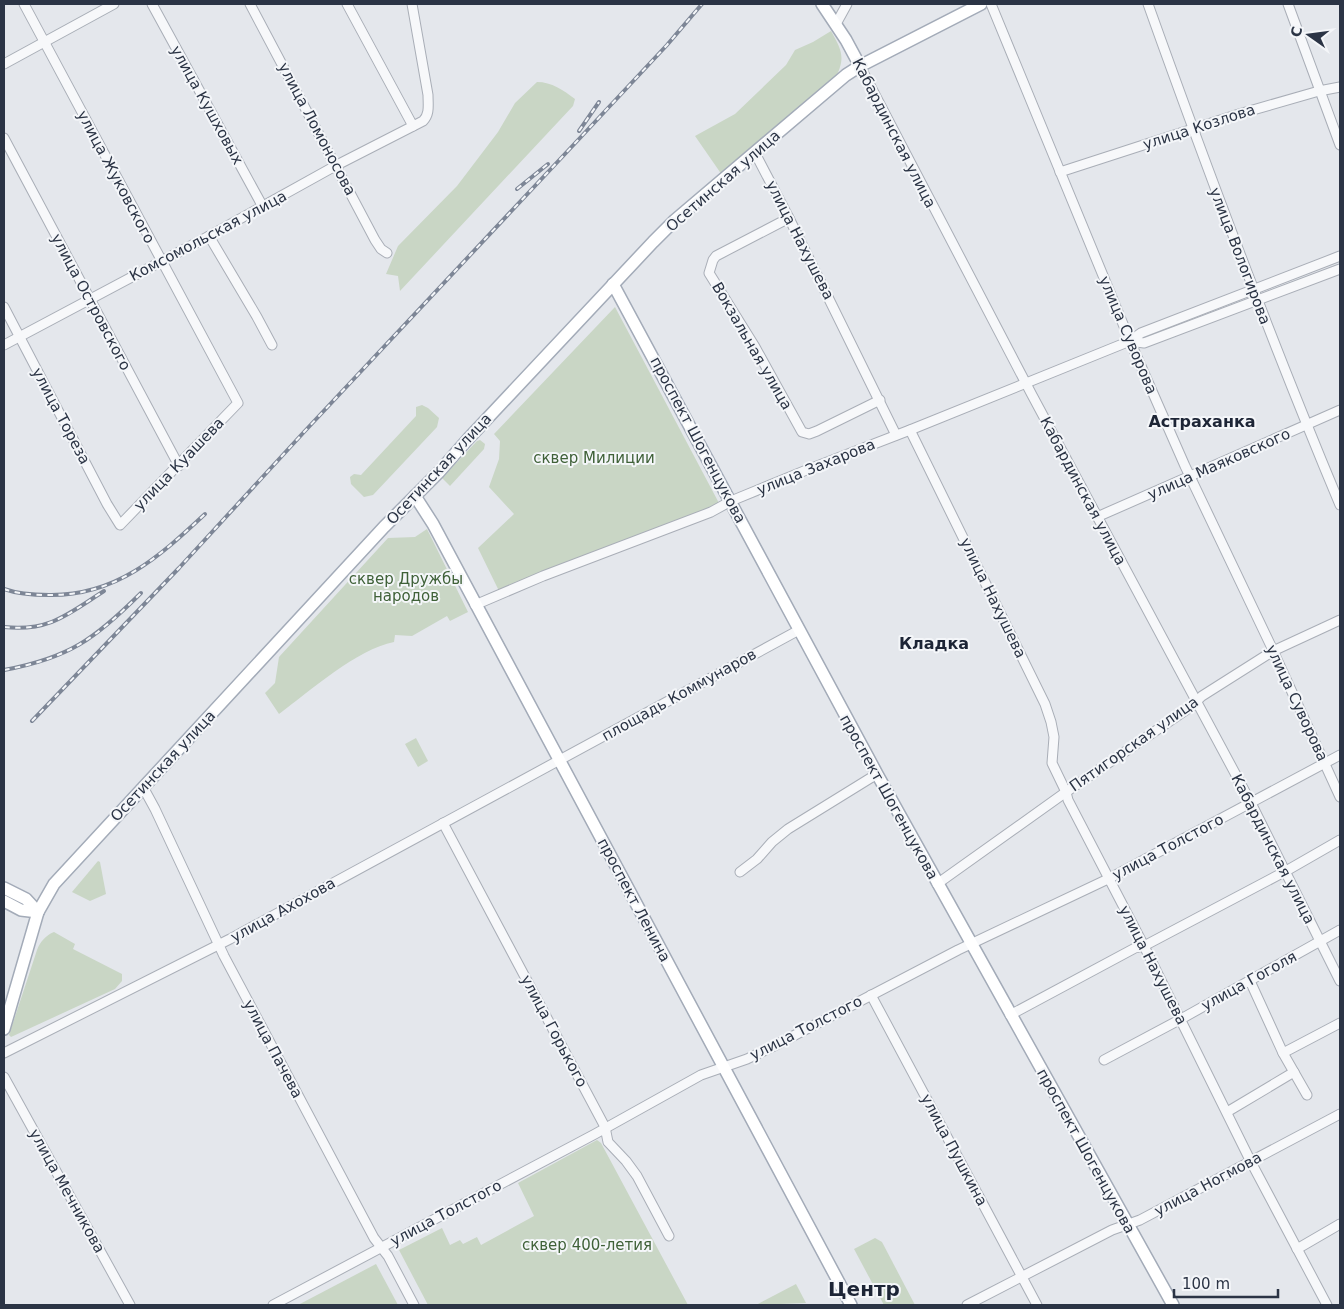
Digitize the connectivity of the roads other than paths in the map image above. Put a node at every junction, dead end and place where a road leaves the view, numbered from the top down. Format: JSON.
{"nodes":[{"id":1,"x":24,"y":4,"type":"edge"},
{"id":2,"x":114,"y":4,"type":"edge"},
{"id":3,"x":152,"y":4,"type":"edge"},
{"id":4,"x":250,"y":4,"type":"edge"},
{"id":5,"x":347,"y":4,"type":"edge"},
{"id":6,"x":412,"y":4,"type":"edge"},
{"id":7,"x":822,"y":4,"type":"edge"},
{"id":8,"x":847,"y":4,"type":"edge"},
{"id":9,"x":981,"y":4,"type":"edge"},
{"id":10,"x":991,"y":4,"type":"edge"},
{"id":11,"x":1148,"y":4,"type":"edge"},
{"id":12,"x":1288,"y":4,"type":"edge"},
{"id":13,"x":836,"y":24,"type":"junction"},
{"id":14,"x":43,"y":41,"type":"junction"},
{"id":15,"x":4,"y":64,"type":"edge"},
{"id":16,"x":860,"y":66,"type":"junction"},
{"id":17,"x":1340,"y":87,"type":"edge"},
{"id":18,"x":1319,"y":91,"type":"junction"},
{"id":19,"x":413,"y":126,"type":"junction"},
{"id":20,"x":1192,"y":130,"type":"junction"},
{"id":21,"x":4,"y":138,"type":"edge"},
{"id":22,"x":1340,"y":146,"type":"edge"},
{"id":23,"x":755,"y":153,"type":"junction"},
{"id":24,"x":337,"y":165,"type":"junction"},
{"id":25,"x":1060,"y":172,"type":"junction"},
{"id":26,"x":263,"y":206,"type":"junction"},
{"id":27,"x":789,"y":218,"type":"junction"},
{"id":28,"x":209,"y":236,"type":"junction"},
{"id":29,"x":387,"y":253,"type":"dead end"},
{"id":30,"x":1340,"y":256,"type":"edge"},
{"id":31,"x":162,"y":261,"type":"junction"},
{"id":32,"x":1340,"y":269,"type":"edge"},
{"id":33,"x":613,"y":284,"type":"junction"},
{"id":34,"x":1252,"y":289,"type":"junction"},
{"id":35,"x":89,"y":300,"type":"junction"},
{"id":36,"x":1257,"y":300,"type":"junction"},
{"id":37,"x":4,"y":307,"type":"edge"},
{"id":38,"x":20,"y":336,"type":"junction"},
{"id":39,"x":1130,"y":341,"type":"junction"},
{"id":40,"x":4,"y":345,"type":"edge"},
{"id":41,"x":272,"y":346,"type":"dead end"},
{"id":42,"x":1026,"y":383,"type":"junction"},
{"id":43,"x":880,"y":400,"type":"junction"},
{"id":44,"x":238,"y":402,"type":"joint"},
{"id":45,"x":1340,"y":410,"type":"edge"},
{"id":46,"x":1306,"y":425,"type":"junction"},
{"id":47,"x":910,"y":430,"type":"junction"},
{"id":48,"x":896,"y":435,"type":"junction"},
{"id":49,"x":179,"y":466,"type":"junction"},
{"id":50,"x":1190,"y":476,"type":"junction"},
{"id":51,"x":415,"y":496,"type":"junction"},
{"id":52,"x":731,"y":501,"type":"junction"},
{"id":53,"x":1340,"y":505,"type":"edge"},
{"id":54,"x":1097,"y":517,"type":"junction"},
{"id":55,"x":120,"y":525,"type":"joint"},
{"id":56,"x":475,"y":605,"type":"junction"},
{"id":57,"x":1340,"y":620,"type":"edge"},
{"id":58,"x":799,"y":630,"type":"junction"},
{"id":59,"x":1273,"y":651,"type":"junction"},
{"id":60,"x":1195,"y":701,"type":"junction"},
{"id":61,"x":1340,"y":755,"type":"edge"},
{"id":62,"x":559,"y":760,"type":"junction"},
{"id":63,"x":1325,"y":762,"type":"junction"},
{"id":64,"x":877,"y":774,"type":"junction"},
{"id":65,"x":142,"y":787,"type":"junction"},
{"id":66,"x":1066,"y":792,"type":"junction"},
{"id":67,"x":1340,"y":797,"type":"edge"},
{"id":68,"x":1251,"y":803,"type":"junction"},
{"id":69,"x":443,"y":823,"type":"junction"},
{"id":70,"x":1340,"y":840,"type":"edge"},
{"id":71,"x":1286,"y":871,"type":"junction"},
{"id":72,"x":740,"y":872,"type":"dead end"},
{"id":73,"x":1108,"y":879,"type":"junction"},
{"id":74,"x":937,"y":884,"type":"junction"},
{"id":75,"x":4,"y":888,"type":"edge"},
{"id":76,"x":4,"y":901,"type":"edge"},
{"id":77,"x":38,"y":912,"type":"junction"},
{"id":78,"x":1340,"y":930,"type":"edge"},
{"id":79,"x":1320,"y":941,"type":"junction"},
{"id":80,"x":970,"y":944,"type":"junction"},
{"id":81,"x":219,"y":945,"type":"junction"},
{"id":82,"x":1144,"y":946,"type":"junction"},
{"id":83,"x":1250,"y":981,"type":"junction"},
{"id":84,"x":1340,"y":981,"type":"edge"},
{"id":85,"x":871,"y":995,"type":"junction"},
{"id":86,"x":1010,"y":1015,"type":"junction"},
{"id":87,"x":1181,"y":1019,"type":"junction"},
{"id":88,"x":1340,"y":1023,"type":"edge"},
{"id":89,"x":4,"y":1029,"type":"edge"},
{"id":90,"x":4,"y":1053,"type":"edge"},
{"id":91,"x":1283,"y":1053,"type":"junction"},
{"id":92,"x":1104,"y":1060,"type":"dead end"},
{"id":93,"x":723,"y":1067,"type":"junction"},
{"id":94,"x":1294,"y":1072,"type":"junction"},
{"id":95,"x":4,"y":1077,"type":"edge"},
{"id":96,"x":1307,"y":1095,"type":"dead end"},
{"id":97,"x":1227,"y":1112,"type":"junction"},
{"id":98,"x":1340,"y":1114,"type":"edge"},
{"id":99,"x":605,"y":1127,"type":"junction"},
{"id":100,"x":1251,"y":1162,"type":"junction"},
{"id":101,"x":1128,"y":1224,"type":"junction"},
{"id":102,"x":1340,"y":1224,"type":"edge"},
{"id":103,"x":669,"y":1236,"type":"dead end"},
{"id":104,"x":382,"y":1248,"type":"junction"},
{"id":105,"x":1297,"y":1248,"type":"junction"},
{"id":106,"x":1022,"y":1276,"type":"junction"},
{"id":107,"x":130,"y":1305,"type":"edge"},
{"id":108,"x":273,"y":1305,"type":"edge"},
{"id":109,"x":414,"y":1305,"type":"edge"},
{"id":110,"x":850,"y":1305,"type":"edge"},
{"id":111,"x":967,"y":1305,"type":"edge"},
{"id":112,"x":1037,"y":1305,"type":"edge"},
{"id":113,"x":1173,"y":1305,"type":"edge"},
{"id":114,"x":1327,"y":1305,"type":"edge"}],
"edges":[{"from":1,"to":14,"type":"street","name":"улица Жуковского"},
{"from":2,"to":14,"type":"street"},
{"from":3,"to":26,"type":"street","name":"улица Кушховых"},
{"from":4,"to":24,"type":"street","name":"улица Ломоносова"},
{"from":5,"to":19,"type":"street"},
{"from":6,"to":19,"type":"street","name":"Комсомольская улица"},
{"from":7,"to":13,"type":"main road","name":"Кабардинская улица"},
{"from":8,"to":13,"type":"street"},
{"from":9,"to":16,"type":"main road","name":"Осетинская улица"},
{"from":10,"to":25,"type":"street","name":"улица Суворова"},
{"from":11,"to":20,"type":"street","name":"улица Вологирова"},
{"from":12,"to":18,"type":"street"},
{"from":13,"to":16,"type":"main road","name":"Кабардинская улица"},
{"from":14,"to":15,"type":"street"},
{"from":14,"to":31,"type":"street","name":"улица Жуковского"},
{"from":16,"to":23,"type":"main road","name":"Осетинская улица"},
{"from":16,"to":42,"type":"street","name":"Кабардинская улица"},
{"from":17,"to":18,"type":"street","name":"улица Козлова"},
{"from":18,"to":20,"type":"street","name":"улица Козлова"},
{"from":18,"to":22,"type":"street"},
{"from":19,"to":24,"type":"street","name":"Комсомольская улица"},
{"from":20,"to":25,"type":"street","name":"улица Козлова"},
{"from":20,"to":34,"type":"street","name":"улица Вологирова"},
{"from":21,"to":35,"type":"street","name":"улица Островского"},
{"from":23,"to":27,"type":"street","name":"улица Нахушева"},
{"from":23,"to":33,"type":"main road","name":"Осетинская улица"},
{"from":24,"to":26,"type":"street","name":"Комсомольская улица"},
{"from":24,"to":29,"type":"street","name":"улица Ломоносова"},
{"from":25,"to":39,"type":"street","name":"улица Суворова"},
{"from":26,"to":28,"type":"street","name":"Комсомольская улица"},
{"from":27,"to":43,"type":"street","name":"улица Нахушева"},
{"from":27,"to":43,"type":"street","name":"Вокзальная улица"},
{"from":28,"to":31,"type":"street","name":"Комсомольская улица"},
{"from":28,"to":41,"type":"street"},
{"from":30,"to":34,"type":"street","name":"улица Захарова"},
{"from":31,"to":35,"type":"street","name":"Комсомольская улица"},
{"from":31,"to":44,"type":"street","name":"улица Жуковского"},
{"from":32,"to":36,"type":"street","name":"улица Захарова"},
{"from":33,"to":51,"type":"main road","name":"Осетинская улица"},
{"from":33,"to":52,"type":"main road","name":"проспект Шогенцукова"},
{"from":34,"to":36,"type":"street","name":"улица Вологирова"},
{"from":34,"to":39,"type":"street","name":"улица Захарова"},
{"from":35,"to":38,"type":"street","name":"Комсомольская улица"},
{"from":35,"to":49,"type":"street","name":"улица Островского"},
{"from":36,"to":39,"type":"street","name":"улица Захарова"},
{"from":36,"to":46,"type":"street","name":"улица Вологирова"},
{"from":37,"to":38,"type":"street","name":"улица Тореза"},
{"from":38,"to":40,"type":"street","name":"Комсомольская улица"},
{"from":38,"to":55,"type":"street","name":"улица Тореза"},
{"from":39,"to":42,"type":"street","name":"улица Захарова"},
{"from":39,"to":50,"type":"street","name":"улица Суворова"},
{"from":42,"to":47,"type":"street","name":"улица Захарова"},
{"from":42,"to":54,"type":"street","name":"Кабардинская улица"},
{"from":43,"to":48,"type":"street","name":"улица Нахушева"},
{"from":44,"to":49,"type":"street","name":"улица Куашева"},
{"from":45,"to":46,"type":"street","name":"улица Маяковского"},
{"from":46,"to":50,"type":"street","name":"улица Маяковского"},
{"from":46,"to":53,"type":"street","name":"улица Вологирова"},
{"from":47,"to":48,"type":"street","name":"улица Захарова"},
{"from":47,"to":66,"type":"street","name":"улица Нахушева"},
{"from":48,"to":52,"type":"street","name":"улица Захарова"},
{"from":49,"to":55,"type":"street","name":"улица Куашева"},
{"from":50,"to":54,"type":"street","name":"улица Маяковского"},
{"from":50,"to":59,"type":"street","name":"улица Суворова"},
{"from":51,"to":56,"type":"main road","name":"проспект Ленина"},
{"from":51,"to":65,"type":"main road","name":"Осетинская улица"},
{"from":52,"to":56,"type":"street","name":"улица Захарова"},
{"from":52,"to":58,"type":"main road","name":"проспект Шогенцукова"},
{"from":54,"to":60,"type":"street","name":"Кабардинская улица"},
{"from":56,"to":62,"type":"main road","name":"проспект Ленина"},
{"from":57,"to":59,"type":"street","name":"Пятигорская улица"},
{"from":58,"to":62,"type":"street","name":"площадь Коммунаров"},
{"from":58,"to":64,"type":"main road","name":"проспект Шогенцукова"},
{"from":59,"to":60,"type":"street","name":"Пятигорская улица"},
{"from":59,"to":63,"type":"street","name":"улица Суворова"},
{"from":60,"to":66,"type":"street","name":"Пятигорская улица"},
{"from":60,"to":68,"type":"street","name":"Кабардинская улица"},
{"from":61,"to":63,"type":"street","name":"улица Толстого"},
{"from":62,"to":69,"type":"street","name":"улица Ахохова"},
{"from":62,"to":93,"type":"main road","name":"проспект Ленина"},
{"from":63,"to":67,"type":"street","name":"улица Суворова"},
{"from":63,"to":68,"type":"street","name":"улица Толстого"},
{"from":64,"to":72,"type":"street"},
{"from":64,"to":74,"type":"main road","name":"проспект Шогенцукова"},
{"from":65,"to":77,"type":"main road","name":"Осетинская улица"},
{"from":65,"to":81,"type":"street","name":"улица Пачева"},
{"from":66,"to":73,"type":"street","name":"улица Нахушева"},
{"from":66,"to":74,"type":"street","name":"Пятигорская улица"},
{"from":68,"to":71,"type":"street","name":"Кабардинская улица"},
{"from":68,"to":73,"type":"street","name":"улица Толстого"},
{"from":69,"to":81,"type":"street","name":"улица Ахохова"},
{"from":69,"to":99,"type":"street","name":"улица Горького"},
{"from":70,"to":71,"type":"street"},
{"from":71,"to":79,"type":"street","name":"Кабардинская улица"},
{"from":71,"to":82,"type":"street"},
{"from":73,"to":80,"type":"street","name":"улица Толстого"},
{"from":73,"to":82,"type":"street","name":"улица Нахушева"},
{"from":74,"to":80,"type":"main road","name":"проспект Шогенцукова"},
{"from":75,"to":77,"type":"main road"},
{"from":76,"to":77,"type":"main road"},
{"from":77,"to":89,"type":"main road","name":"Осетинская улица"},
{"from":78,"to":79,"type":"street","name":"улица Гоголя"},
{"from":79,"to":83,"type":"street","name":"улица Гоголя"},
{"from":79,"to":84,"type":"street","name":"Кабардинская улица"},
{"from":80,"to":85,"type":"street","name":"улица Толстого"},
{"from":80,"to":86,"type":"main road","name":"проспект Шогенцукова"},
{"from":81,"to":90,"type":"street","name":"улица Ахохова"},
{"from":81,"to":104,"type":"street","name":"улица Пачева"},
{"from":82,"to":86,"type":"street"},
{"from":82,"to":87,"type":"street","name":"улица Нахушева"},
{"from":83,"to":87,"type":"street","name":"улица Гоголя"},
{"from":83,"to":91,"type":"street"},
{"from":85,"to":93,"type":"street","name":"улица Толстого"},
{"from":85,"to":106,"type":"street","name":"улица Пушкина"},
{"from":86,"to":101,"type":"main road","name":"проспект Шогенцукова"},
{"from":87,"to":92,"type":"street","name":"улица Гоголя"},
{"from":87,"to":97,"type":"street","name":"улица Нахушева"},
{"from":88,"to":91,"type":"street"},
{"from":91,"to":94,"type":"street"},
{"from":93,"to":99,"type":"street","name":"улица Толстого"},
{"from":93,"to":110,"type":"main road","name":"проспект Ленина"},
{"from":94,"to":96,"type":"street"},
{"from":94,"to":97,"type":"street"},
{"from":95,"to":107,"type":"street","name":"улица Мечникова"},
{"from":97,"to":100,"type":"street","name":"улица Нахушева"},
{"from":98,"to":100,"type":"street","name":"улица Ногмова"},
{"from":99,"to":103,"type":"street","name":"улица Горького"},
{"from":99,"to":104,"type":"street","name":"улица Толстого"},
{"from":100,"to":101,"type":"street","name":"улица Ногмова"},
{"from":100,"to":105,"type":"street","name":"улица Нахушева"},
{"from":101,"to":106,"type":"street","name":"улица Ногмова"},
{"from":101,"to":113,"type":"main road","name":"проспект Шогенцукова"},
{"from":102,"to":105,"type":"street"},
{"from":104,"to":108,"type":"street","name":"улица Толстого"},
{"from":104,"to":109,"type":"street","name":"улица Пачева"},
{"from":105,"to":114,"type":"street","name":"улица Нахушева"},
{"from":106,"to":111,"type":"street","name":"улица Ногмова"},
{"from":106,"to":112,"type":"street","name":"улица Пушкина"}]}
